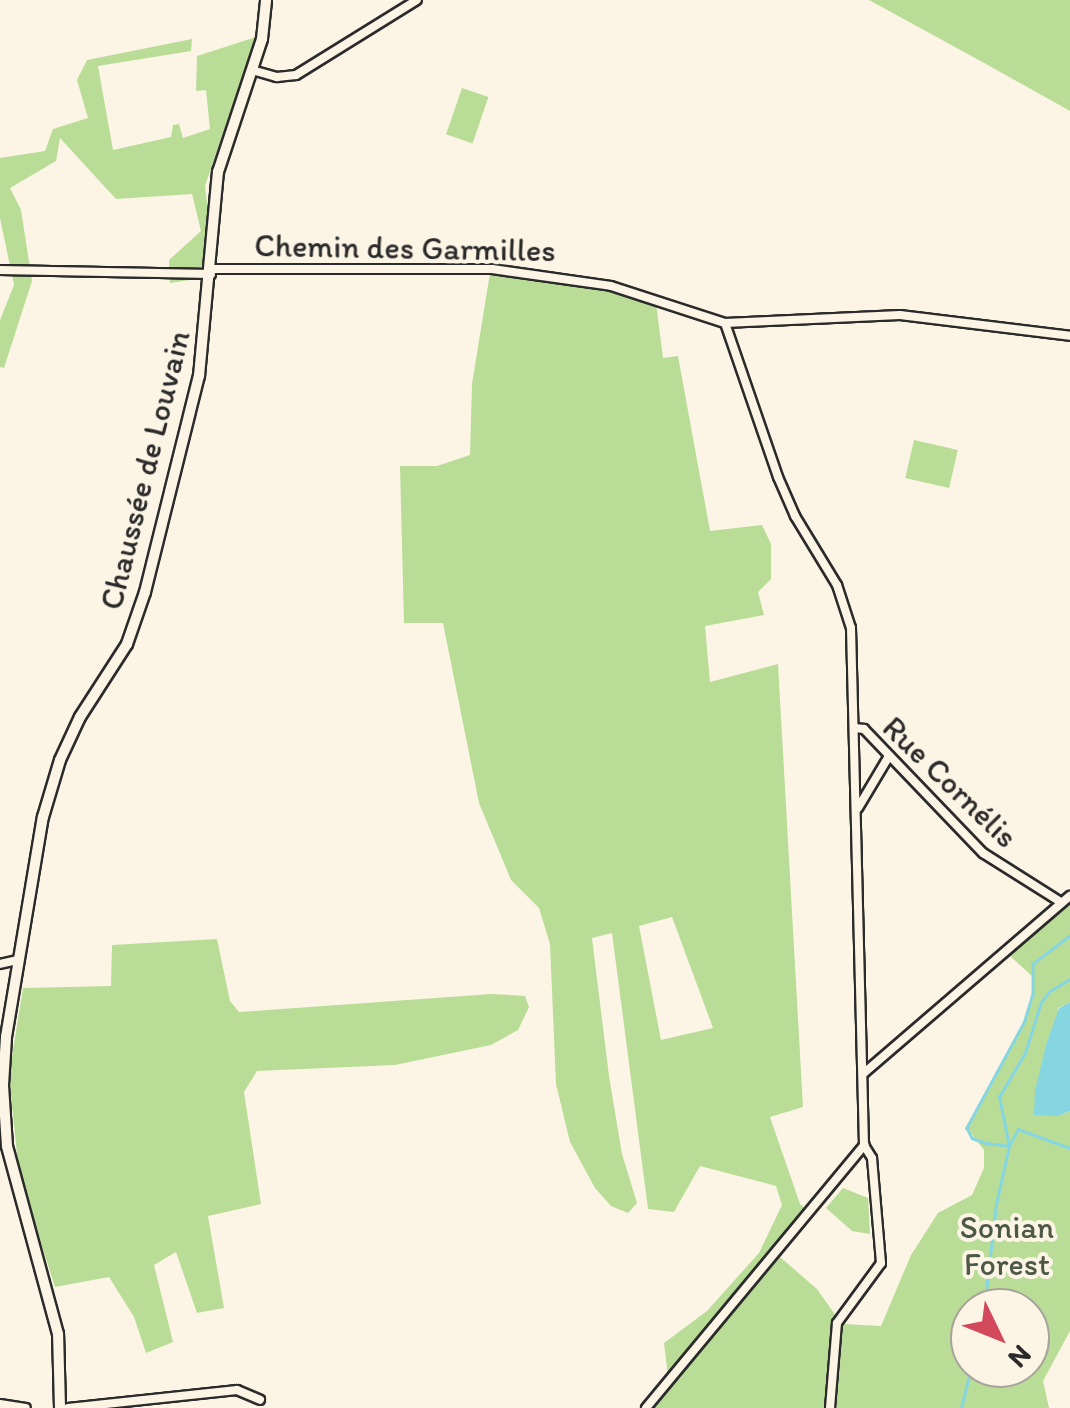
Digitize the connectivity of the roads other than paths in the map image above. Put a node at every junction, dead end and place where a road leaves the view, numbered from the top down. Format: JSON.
{"nodes":[{"id":1,"x":266,"y":0,"type":"edge"},
{"id":2,"x":417,"y":0,"type":"edge"},
{"id":3,"x":252,"y":70,"type":"junction"},
{"id":4,"x":0,"y":270,"type":"edge"},
{"id":5,"x":211,"y":271,"type":"junction"},
{"id":6,"x":724,"y":322,"type":"junction"},
{"id":7,"x":1070,"y":336,"type":"edge"},
{"id":8,"x":855,"y":728,"type":"junction"},
{"id":9,"x":889,"y":756,"type":"junction"},
{"id":10,"x":858,"y":808,"type":"junction"},
{"id":11,"x":1070,"y":896,"type":"edge"},
{"id":12,"x":1062,"y":903,"type":"junction"},
{"id":13,"x":18,"y":960,"type":"junction"},
{"id":14,"x":0,"y":964,"type":"edge"},
{"id":15,"x":864,"y":1073,"type":"junction"},
{"id":16,"x":864,"y":1145,"type":"junction"},
{"id":17,"x":260,"y":1400,"type":"dead end"},
{"id":18,"x":0,"y":1404,"type":"edge"},
{"id":19,"x":26,"y":1408,"type":"edge"},
{"id":20,"x":60,"y":1408,"type":"edge"},
{"id":21,"x":68,"y":1408,"type":"edge"},
{"id":22,"x":646,"y":1408,"type":"edge"},
{"id":23,"x":830,"y":1408,"type":"edge"}],
"edges":[{"from":1,"to":3,"type":"main road","name":"Chaussée de Louvain"},
{"from":2,"to":3,"type":"street"},
{"from":3,"to":5,"type":"main road","name":"Chaussée de Louvain"},
{"from":4,"to":5,"type":"street","name":"Chemin des Garmilles"},
{"from":5,"to":6,"type":"street","name":"Chemin des Garmilles"},
{"from":5,"to":13,"type":"main road","name":"Chaussée de Louvain"},
{"from":6,"to":7,"type":"street","name":"Chemin des Garmilles"},
{"from":6,"to":8,"type":"street"},
{"from":8,"to":9,"type":"street","name":"Rue Cornélis"},
{"from":8,"to":10,"type":"street"},
{"from":9,"to":10,"type":"street"},
{"from":9,"to":12,"type":"street","name":"Rue Cornélis"},
{"from":10,"to":15,"type":"street"},
{"from":11,"to":12,"type":"street"},
{"from":12,"to":15,"type":"street"},
{"from":13,"to":14,"type":"street"},
{"from":13,"to":20,"type":"main road","name":"Chaussée de Louvain"},
{"from":15,"to":16,"type":"street"},
{"from":16,"to":22,"type":"street"},
{"from":16,"to":23,"type":"street"},
{"from":17,"to":21,"type":"street"},
{"from":18,"to":19,"type":"street"}]}
